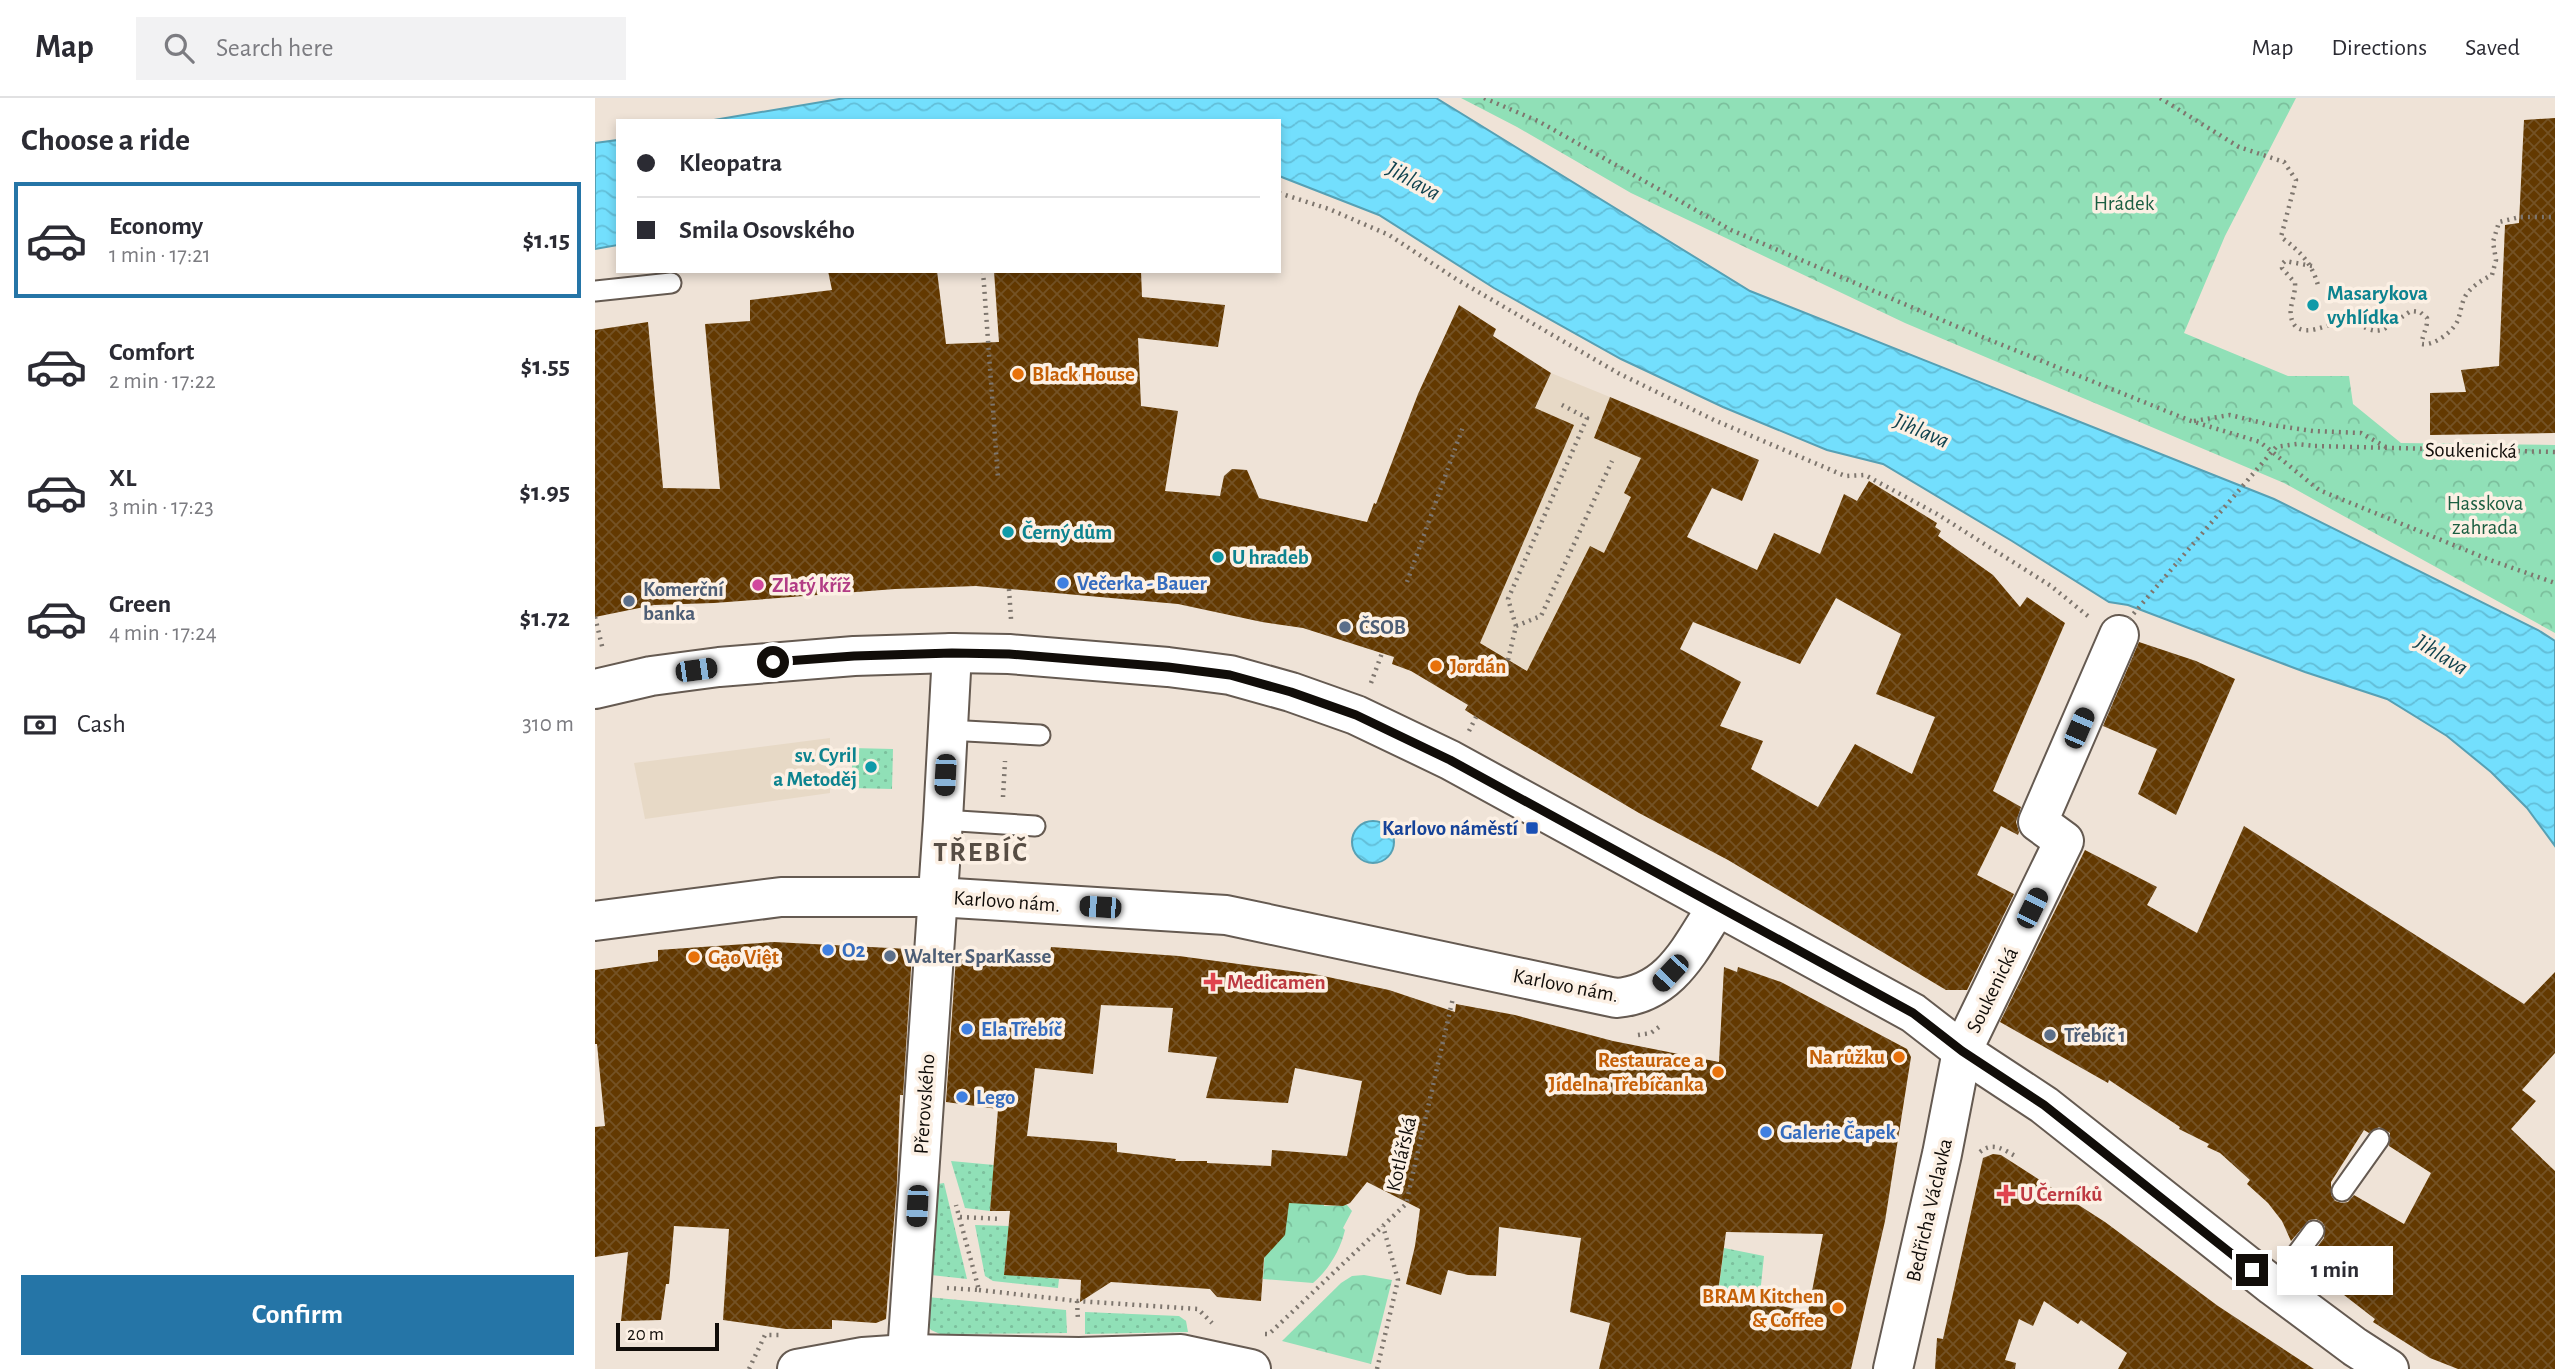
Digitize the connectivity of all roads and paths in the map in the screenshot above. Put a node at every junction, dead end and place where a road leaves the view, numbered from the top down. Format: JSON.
{"nodes":[{"id":1,"x":1484,"y":98,"type":"edge"},
{"id":2,"x":2160,"y":98,"type":"edge"},
{"id":3,"x":1281,"y":193,"type":"edge"},
{"id":4,"x":2555,"y":217,"type":"edge"},
{"id":5,"x":2312,"y":266,"type":"junction"},
{"id":6,"x":983,"y":273,"type":"edge"},
{"id":7,"x":671,"y":283,"type":"dead end"},
{"id":8,"x":2319,"y":289,"type":"dead end"},
{"id":9,"x":595,"y":290,"type":"edge"},
{"id":10,"x":1560,"y":404,"type":"dead end"},
{"id":11,"x":2191,"y":421,"type":"junction"},
{"id":12,"x":1464,"y":424,"type":"dead end"},
{"id":13,"x":2386,"y":448,"type":"junction"},
{"id":14,"x":2555,"y":452,"type":"edge"},
{"id":15,"x":1612,"y":461,"type":"dead end"},
{"id":16,"x":998,"y":479,"type":"dead end"},
{"id":17,"x":1407,"y":582,"type":"dead end"},
{"id":18,"x":2555,"y":583,"type":"edge"},
{"id":19,"x":1009,"y":589,"type":"dead end"},
{"id":20,"x":1011,"y":616,"type":"dead end"},
{"id":21,"x":1516,"y":626,"type":"junction"},
{"id":22,"x":2124,"y":627,"type":"junction"},
{"id":23,"x":952,"y":653,"type":"junction"},
{"id":24,"x":1382,"y":653,"type":"dead end"},
{"id":25,"x":1509,"y":660,"type":"dead end"},
{"id":26,"x":1372,"y":681,"type":"dead end"},
{"id":27,"x":595,"y":689,"type":"edge"},
{"id":28,"x":1476,"y":717,"type":"dead end"},
{"id":29,"x":947,"y":730,"type":"junction"},
{"id":30,"x":1468,"y":734,"type":"dead end"},
{"id":31,"x":1040,"y":735,"type":"dead end"},
{"id":32,"x":1005,"y":753,"type":"dead end"},
{"id":33,"x":1003,"y":800,"type":"dead end"},
{"id":34,"x":943,"y":820,"type":"junction"},
{"id":35,"x":1035,"y":827,"type":"dead end"},
{"id":36,"x":937,"y":897,"type":"junction"},
{"id":37,"x":1717,"y":907,"type":"junction"},
{"id":38,"x":595,"y":921,"type":"edge"},
{"id":39,"x":1460,"y":964,"type":"junction"},
{"id":40,"x":1962,"y":1051,"type":"junction"},
{"id":41,"x":2379,"y":1139,"type":"dead end"},
{"id":42,"x":2017,"y":1157,"type":"dead end"},
{"id":43,"x":1974,"y":1161,"type":"dead end"},
{"id":44,"x":2342,"y":1191,"type":"dead end"},
{"id":45,"x":1001,"y":1219,"type":"dead end"},
{"id":46,"x":1383,"y":1226,"type":"junction"},
{"id":47,"x":2314,"y":1231,"type":"dead end"},
{"id":48,"x":912,"y":1286,"type":"junction"},
{"id":49,"x":2273,"y":1286,"type":"junction"},
{"id":50,"x":979,"y":1290,"type":"junction"},
{"id":51,"x":1234,"y":1347,"type":"edge"},
{"id":52,"x":907,"y":1354,"type":"junction"},
{"id":53,"x":1131,"y":1363,"type":"edge"},
{"id":54,"x":797,"y":1369,"type":"edge"},
{"id":55,"x":1377,"y":1369,"type":"edge"},
{"id":56,"x":1893,"y":1369,"type":"edge"},
{"id":57,"x":2389,"y":1369,"type":"edge"}],
"edges":[{"from":1,"to":11,"type":"path"},
{"from":2,"to":5,"type":"path"},
{"from":3,"to":22,"type":"path"},
{"from":4,"to":5,"type":"path"},
{"from":5,"to":8,"type":"path"},
{"from":6,"to":16,"type":"path"},
{"from":7,"to":9,"type":"lane"},
{"from":10,"to":21,"type":"path"},
{"from":11,"to":13,"type":"path"},
{"from":11,"to":18,"type":"path"},
{"from":12,"to":17,"type":"path"},
{"from":13,"to":14,"type":"path","name":"Soukenická"},
{"from":13,"to":22,"type":"path","name":"Soukenická","bridge":true},
{"from":15,"to":21,"type":"path"},
{"from":19,"to":20,"type":"path"},
{"from":21,"to":25,"type":"path"},
{"from":22,"to":40,"type":"street","name":"Soukenická"},
{"from":23,"to":27,"type":"street"},
{"from":23,"to":29,"type":"street","name":"Karlovo nám."},
{"from":23,"to":37,"type":"street"},
{"from":24,"to":26,"type":"path"},
{"from":28,"to":30,"type":"path"},
{"from":29,"to":31,"type":"lane"},
{"from":29,"to":34,"type":"street","name":"Karlovo nám."},
{"from":32,"to":33,"type":"path"},
{"from":34,"to":35,"type":"lane"},
{"from":34,"to":36,"type":"street","name":"Karlovo nám."},
{"from":36,"to":38,"type":"street","name":"Karlovo nám."},
{"from":36,"to":39,"type":"street","name":"Karlovo nám."},
{"from":36,"to":48,"type":"street","name":"Přerovského"},
{"from":37,"to":39,"type":"street","name":"Karlovo nám."},
{"from":37,"to":40,"type":"street"},
{"from":39,"to":46,"type":"path","name":"Kotlářská"},
{"from":40,"to":49,"type":"street"},
{"from":40,"to":56,"type":"street","name":"Bedřicha Václavka"},
{"from":41,"to":44,"type":"lane"},
{"from":42,"to":43,"type":"path"},
{"from":45,"to":50,"type":"path"},
{"from":46,"to":51,"type":"path","name":"Kotlářská"},
{"from":46,"to":55,"type":"path"},
{"from":47,"to":49,"type":"lane"},
{"from":48,"to":50,"type":"path"},
{"from":48,"to":52,"type":"street","name":"Přerovského"},
{"from":49,"to":57,"type":"street"},
{"from":50,"to":51,"type":"path"},
{"from":51,"to":53,"type":"street"},
{"from":52,"to":53,"type":"street"},
{"from":52,"to":54,"type":"street"}]}
